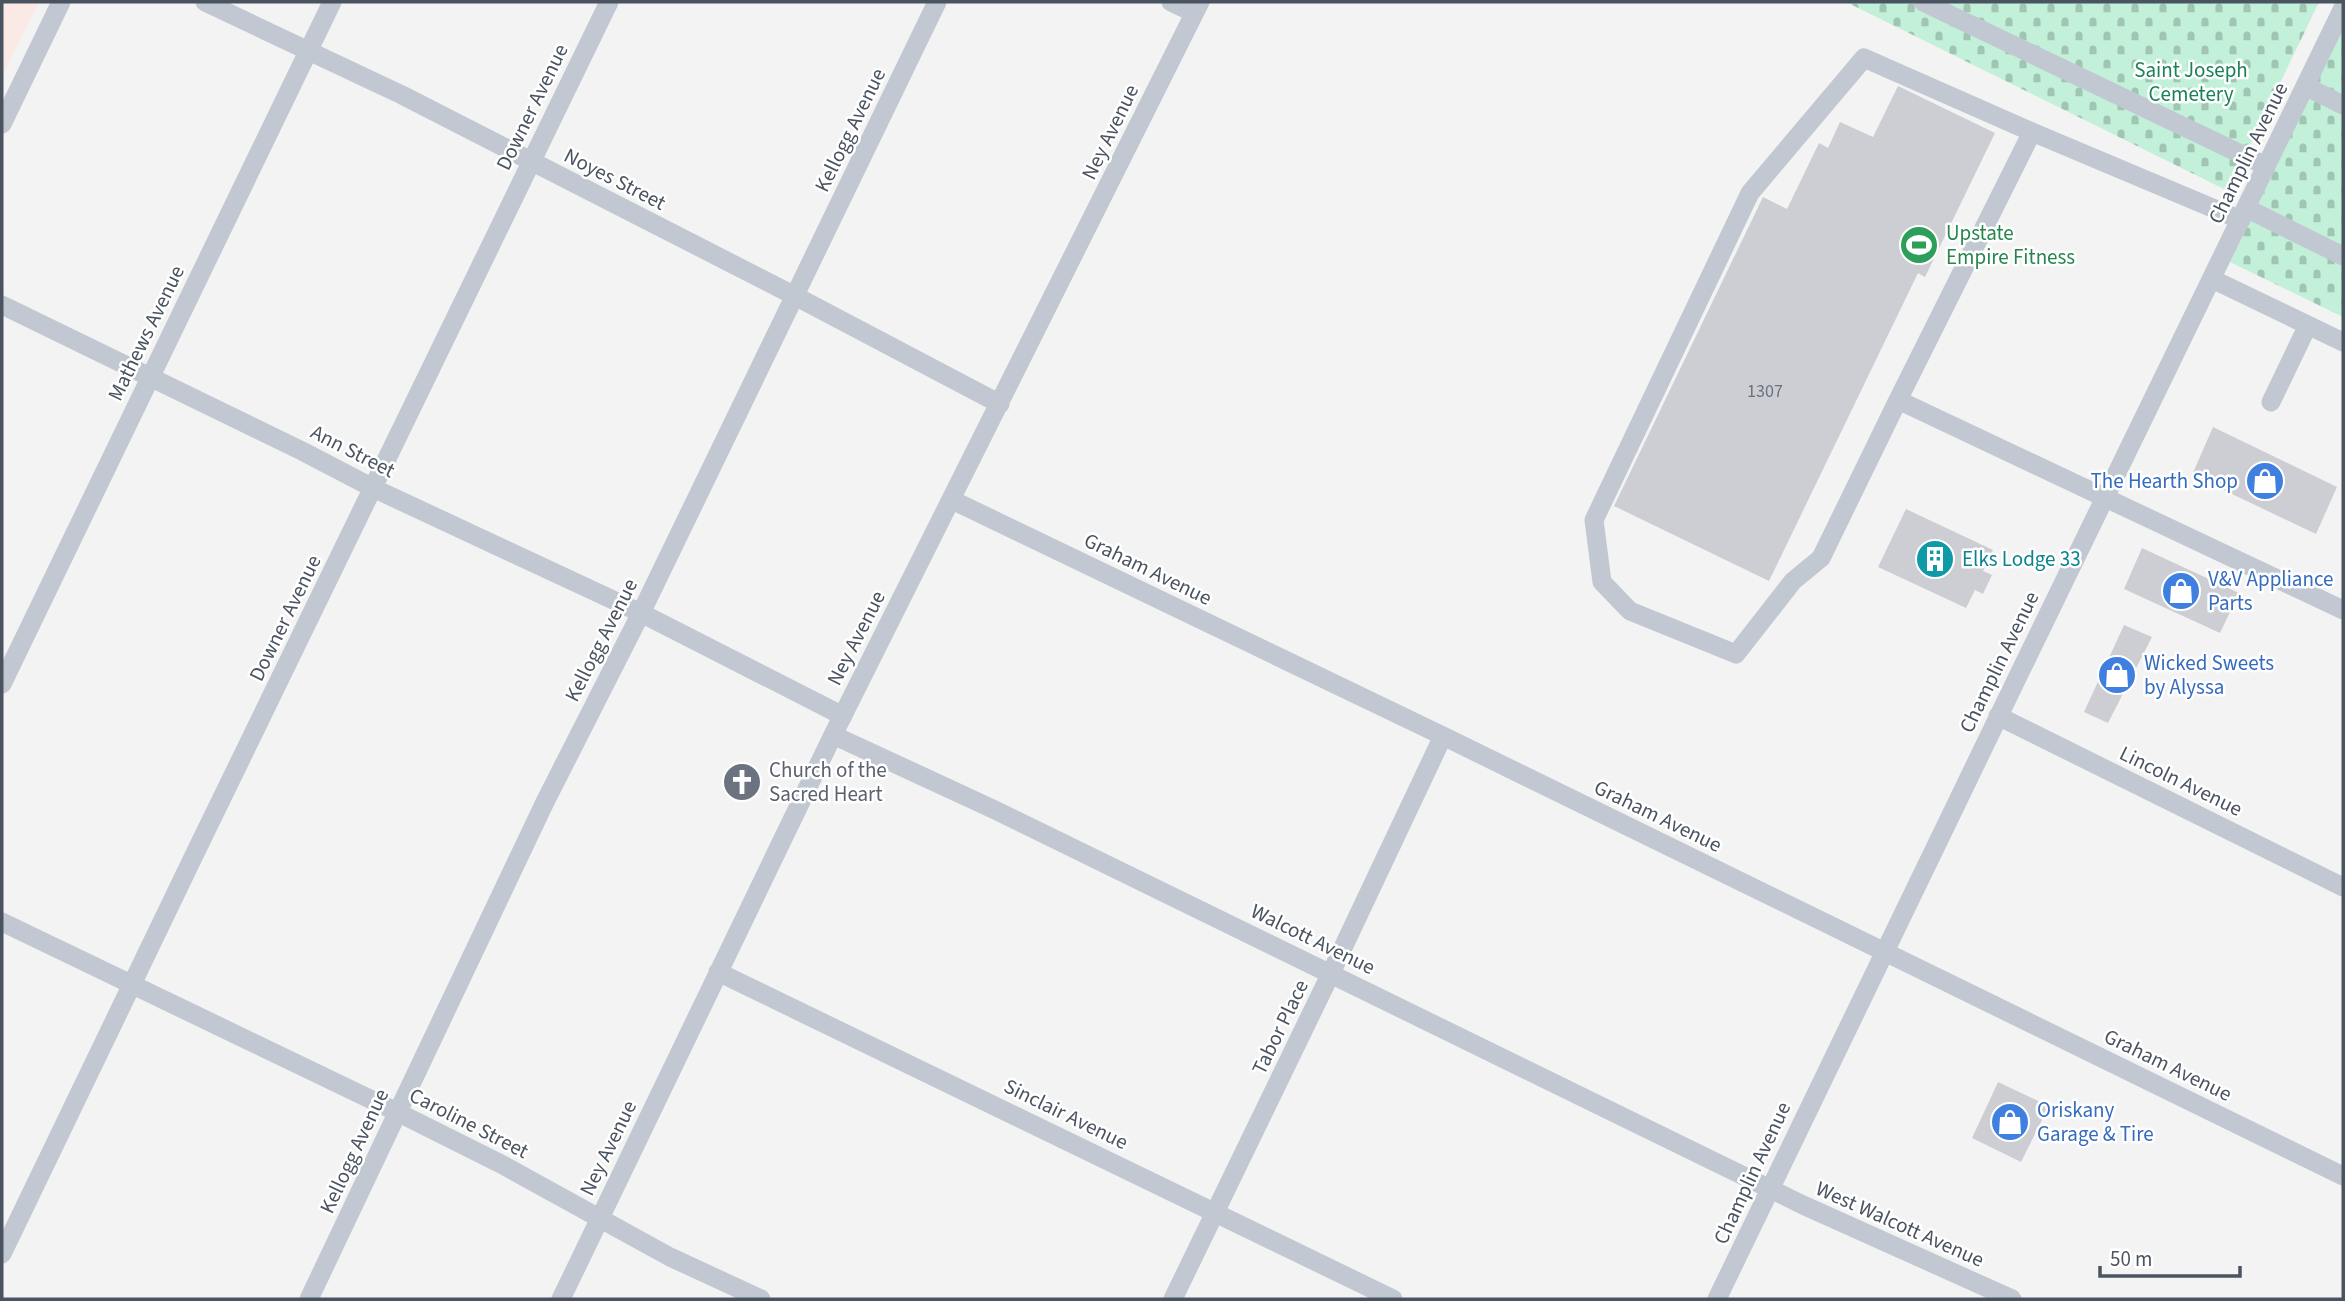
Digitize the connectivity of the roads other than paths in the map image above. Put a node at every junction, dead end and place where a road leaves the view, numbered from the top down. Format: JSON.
{"nodes":[{"id":1,"x":61,"y":2,"type":"edge"},
{"id":2,"x":205,"y":2,"type":"edge"},
{"id":3,"x":332,"y":2,"type":"edge"},
{"id":4,"x":609,"y":2,"type":"edge"},
{"id":5,"x":937,"y":2,"type":"edge"},
{"id":6,"x":1171,"y":2,"type":"edge"},
{"id":7,"x":1923,"y":2,"type":"edge"},
{"id":8,"x":1197,"y":8,"type":"edge"},
{"id":9,"x":2343,"y":8,"type":"edge"},
{"id":10,"x":308,"y":51,"type":"junction"},
{"id":11,"x":2305,"y":86,"type":"junction"},
{"id":12,"x":2343,"y":106,"type":"edge"},
{"id":13,"x":2,"y":124,"type":"edge"},
{"id":14,"x":2032,"y":132,"type":"junction"},
{"id":15,"x":531,"y":161,"type":"junction"},
{"id":16,"x":2266,"y":166,"type":"junction"},
{"id":17,"x":2243,"y":214,"type":"junction"},
{"id":18,"x":2343,"y":256,"type":"edge"},
{"id":19,"x":2212,"y":279,"type":"junction"},
{"id":20,"x":794,"y":296,"type":"junction"},
{"id":21,"x":2,"y":305,"type":"edge"},
{"id":22,"x":2308,"y":325,"type":"junction"},
{"id":23,"x":2343,"y":342,"type":"edge"},
{"id":24,"x":150,"y":376,"type":"junction"},
{"id":25,"x":1898,"y":400,"type":"junction"},
{"id":26,"x":2271,"y":402,"type":"dead end"},
{"id":27,"x":1000,"y":404,"type":"junction"},
{"id":28,"x":373,"y":488,"type":"junction"},
{"id":29,"x":2105,"y":498,"type":"junction"},
{"id":30,"x":952,"y":500,"type":"junction"},
{"id":31,"x":2343,"y":610,"type":"edge"},
{"id":32,"x":641,"y":613,"type":"junction"},
{"id":33,"x":2,"y":684,"type":"edge"},
{"id":34,"x":843,"y":716,"type":"junction"},
{"id":35,"x":1998,"y":716,"type":"junction"},
{"id":36,"x":833,"y":735,"type":"junction"},
{"id":37,"x":1443,"y":736,"type":"junction"},
{"id":38,"x":2343,"y":887,"type":"edge"},
{"id":39,"x":2,"y":922,"type":"edge"},
{"id":40,"x":1886,"y":952,"type":"junction"},
{"id":41,"x":718,"y":972,"type":"junction"},
{"id":42,"x":1331,"y":974,"type":"junction"},
{"id":43,"x":130,"y":984,"type":"junction"},
{"id":44,"x":397,"y":1112,"type":"junction"},
{"id":45,"x":2343,"y":1176,"type":"edge"},
{"id":46,"x":1770,"y":1189,"type":"junction"},
{"id":47,"x":1215,"y":1212,"type":"junction"},
{"id":48,"x":600,"y":1218,"type":"junction"},
{"id":49,"x":2,"y":1254,"type":"edge"},
{"id":50,"x":309,"y":1299,"type":"edge"},
{"id":51,"x":561,"y":1299,"type":"edge"},
{"id":52,"x":761,"y":1299,"type":"edge"},
{"id":53,"x":1173,"y":1299,"type":"edge"},
{"id":54,"x":1393,"y":1299,"type":"edge"},
{"id":55,"x":1717,"y":1299,"type":"edge"},
{"id":56,"x":2011,"y":1299,"type":"edge"}],
"edges":[{"from":1,"to":13,"type":"street"},
{"from":2,"to":10,"type":"street","name":"Noyes Street"},
{"from":3,"to":10,"type":"street","name":"Mathews Avenue"},
{"from":4,"to":15,"type":"street","name":"Downer Avenue"},
{"from":5,"to":20,"type":"street","name":"Kellogg Avenue"},
{"from":6,"to":8,"type":"street"},
{"from":7,"to":16,"type":"street"},
{"from":8,"to":27,"type":"street","name":"Ney Avenue"},
{"from":9,"to":11,"type":"street","name":"Champlin Avenue"},
{"from":10,"to":15,"type":"street","name":"Noyes Street"},
{"from":10,"to":24,"type":"street","name":"Mathews Avenue"},
{"from":11,"to":12,"type":"street"},
{"from":11,"to":16,"type":"street","name":"Champlin Avenue"},
{"from":14,"to":17,"type":"street"},
{"from":14,"to":25,"type":"street"},
{"from":14,"to":25,"type":"street"},
{"from":15,"to":20,"type":"street","name":"Noyes Street"},
{"from":15,"to":28,"type":"street","name":"Downer Avenue"},
{"from":16,"to":17,"type":"street","name":"Champlin Avenue"},
{"from":17,"to":18,"type":"street"},
{"from":17,"to":19,"type":"street","name":"Champlin Avenue"},
{"from":19,"to":22,"type":"street"},
{"from":19,"to":29,"type":"street","name":"Champlin Avenue"},
{"from":20,"to":27,"type":"street","name":"Noyes Street"},
{"from":20,"to":32,"type":"street","name":"Kellogg Avenue"},
{"from":21,"to":24,"type":"street","name":"Ann Street"},
{"from":22,"to":23,"type":"street"},
{"from":22,"to":26,"type":"street"},
{"from":24,"to":28,"type":"street","name":"Ann Street"},
{"from":24,"to":33,"type":"street","name":"Mathews Avenue"},
{"from":25,"to":29,"type":"street"},
{"from":27,"to":30,"type":"street","name":"Ney Avenue"},
{"from":28,"to":32,"type":"street","name":"Ann Street"},
{"from":28,"to":43,"type":"street","name":"Downer Avenue"},
{"from":29,"to":31,"type":"street"},
{"from":29,"to":35,"type":"street","name":"Champlin Avenue"},
{"from":30,"to":34,"type":"street","name":"Ney Avenue"},
{"from":30,"to":37,"type":"street","name":"Graham Avenue"},
{"from":32,"to":34,"type":"street","name":"Ann Street"},
{"from":32,"to":44,"type":"street","name":"Kellogg Avenue"},
{"from":34,"to":36,"type":"street","name":"Ney Avenue"},
{"from":35,"to":38,"type":"street","name":"Lincoln Avenue"},
{"from":35,"to":40,"type":"street","name":"Champlin Avenue"},
{"from":36,"to":41,"type":"street","name":"Ney Avenue"},
{"from":36,"to":42,"type":"street","name":"Walcott Avenue"},
{"from":37,"to":40,"type":"street","name":"Graham Avenue"},
{"from":37,"to":42,"type":"street","name":"Tabor Place"},
{"from":39,"to":43,"type":"street","name":"Caroline Street"},
{"from":40,"to":45,"type":"street","name":"Graham Avenue"},
{"from":40,"to":46,"type":"street","name":"Champlin Avenue"},
{"from":41,"to":47,"type":"street","name":"Sinclair Avenue"},
{"from":41,"to":48,"type":"street","name":"Ney Avenue"},
{"from":42,"to":46,"type":"street","name":"Walcott Avenue"},
{"from":42,"to":47,"type":"street","name":"Tabor Place"},
{"from":43,"to":44,"type":"street","name":"Caroline Street"},
{"from":43,"to":49,"type":"street","name":"Downer Avenue"},
{"from":44,"to":48,"type":"street","name":"Caroline Street"},
{"from":44,"to":50,"type":"street","name":"Kellogg Avenue"},
{"from":46,"to":55,"type":"street","name":"Champlin Avenue"},
{"from":46,"to":56,"type":"street","name":"West Walcott Avenue"},
{"from":47,"to":53,"type":"street","name":"Tabor Place"},
{"from":47,"to":54,"type":"street","name":"Sinclair Avenue"},
{"from":48,"to":51,"type":"street","name":"Ney Avenue"},
{"from":48,"to":52,"type":"street","name":"Caroline Street"}]}
